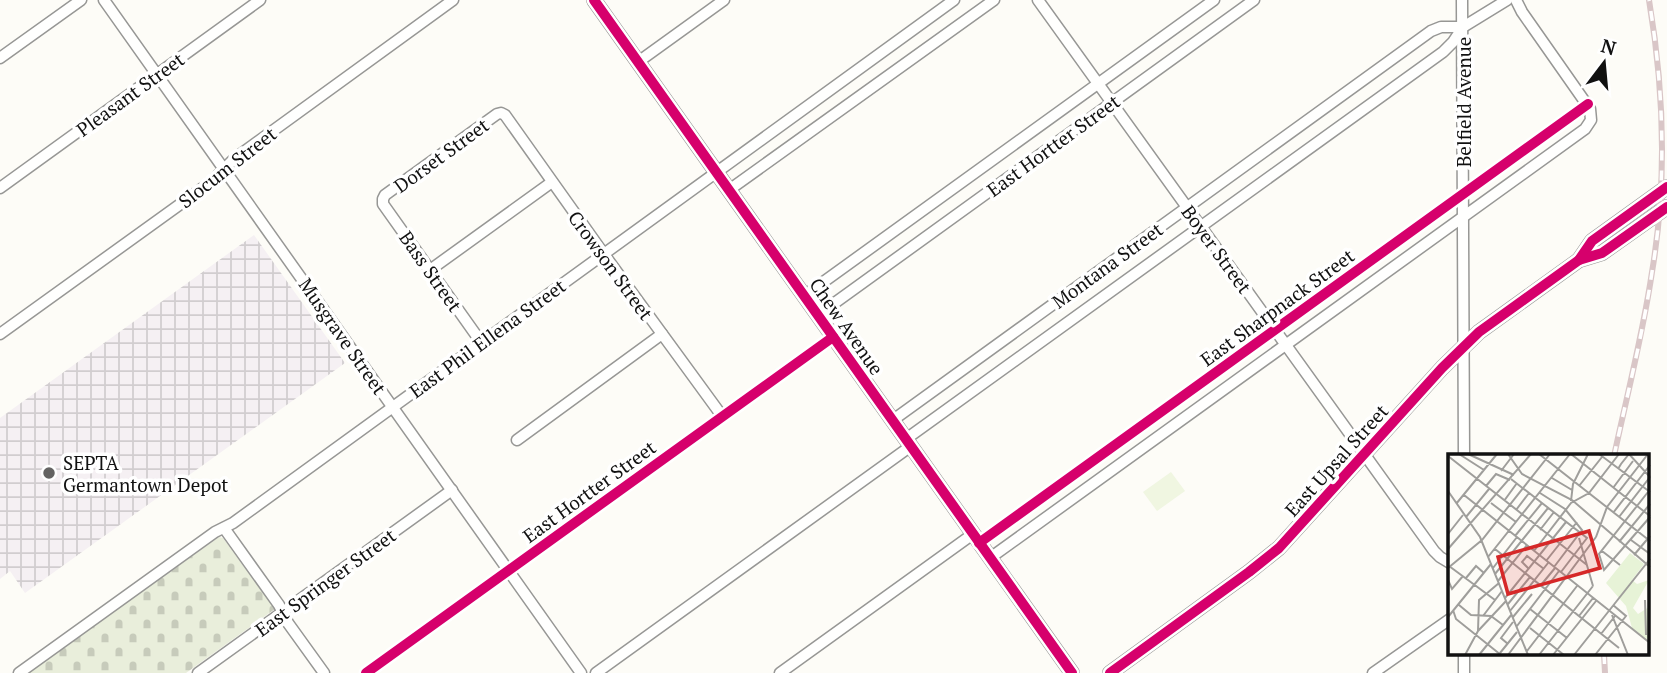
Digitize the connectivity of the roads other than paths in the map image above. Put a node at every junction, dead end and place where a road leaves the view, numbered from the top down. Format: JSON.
{"nodes":[{"id":1,"x":81,"y":0,"type":"edge"},
{"id":2,"x":104,"y":0,"type":"edge"},
{"id":3,"x":260,"y":0,"type":"edge"},
{"id":4,"x":453,"y":0,"type":"edge"},
{"id":5,"x":594,"y":0,"type":"edge"},
{"id":6,"x":724,"y":0,"type":"edge"},
{"id":7,"x":954,"y":0,"type":"edge"},
{"id":8,"x":994,"y":0,"type":"edge"},
{"id":9,"x":1038,"y":0,"type":"edge"},
{"id":10,"x":1214,"y":0,"type":"edge"},
{"id":11,"x":1254,"y":0,"type":"edge"},
{"id":12,"x":1462,"y":0,"type":"edge"},
{"id":13,"x":1507,"y":0,"type":"edge"},
{"id":14,"x":1516,"y":0,"type":"edge"},
{"id":15,"x":1463,"y":27,"type":"junction"},
{"id":16,"x":0,"y":58,"type":"edge"},
{"id":17,"x":639,"y":62,"type":"junction"},
{"id":18,"x":157,"y":75,"type":"junction"},
{"id":19,"x":1097,"y":84,"type":"junction"},
{"id":20,"x":1111,"y":103,"type":"junction"},
{"id":21,"x":1588,"y":104,"type":"junction"},
{"id":22,"x":501,"y":113,"type":"joint"},
{"id":23,"x":224,"y":169,"type":"junction"},
{"id":24,"x":716,"y":172,"type":"junction"},
{"id":25,"x":552,"y":182,"type":"junction"},
{"id":26,"x":1667,"y":187,"type":"edge"},
{"id":27,"x":0,"y":188,"type":"edge"},
{"id":28,"x":729,"y":190,"type":"junction"},
{"id":29,"x":1463,"y":194,"type":"junction"},
{"id":30,"x":383,"y":199,"type":"joint"},
{"id":31,"x":1187,"y":207,"type":"junction"},
{"id":32,"x":1667,"y":207,"type":"edge"},
{"id":33,"x":1463,"y":216,"type":"junction"},
{"id":34,"x":1201,"y":226,"type":"junction"},
{"id":35,"x":603,"y":253,"type":"junction"},
{"id":36,"x":1579,"y":260,"type":"junction"},
{"id":37,"x":430,"y":270,"type":"junction"},
{"id":38,"x":804,"y":296,"type":"junction"},
{"id":39,"x":818,"y":315,"type":"junction"},
{"id":40,"x":1275,"y":330,"type":"junction"},
{"id":41,"x":0,"y":334,"type":"edge"},
{"id":42,"x":662,"y":334,"type":"junction"},
{"id":43,"x":833,"y":337,"type":"junction"},
{"id":44,"x":481,"y":342,"type":"junction"},
{"id":45,"x":1286,"y":345,"type":"junction"},
{"id":46,"x":1463,"y":347,"type":"junction"},
{"id":47,"x":393,"y":407,"type":"junction"},
{"id":48,"x":722,"y":416,"type":"junction"},
{"id":49,"x":892,"y":420,"type":"junction"},
{"id":50,"x":517,"y":440,"type":"dead end"},
{"id":51,"x":908,"y":443,"type":"junction"},
{"id":52,"x":1364,"y":454,"type":"junction"},
{"id":53,"x":1464,"y":454,"type":"edge"},
{"id":54,"x":452,"y":490,"type":"junction"},
{"id":55,"x":224,"y":528,"type":"junction"},
{"id":56,"x":976,"y":538,"type":"junction"},
{"id":57,"x":990,"y":558,"type":"junction"},
{"id":58,"x":1448,"y":562,"type":"edge"},
{"id":59,"x":509,"y":570,"type":"junction"},
{"id":60,"x":283,"y":612,"type":"junction"},
{"id":61,"x":1448,"y":621,"type":"edge"},
{"id":62,"x":19,"y":673,"type":"edge"},
{"id":63,"x":198,"y":673,"type":"edge"},
{"id":64,"x":324,"y":673,"type":"edge"},
{"id":65,"x":366,"y":673,"type":"edge"},
{"id":66,"x":581,"y":673,"type":"edge"},
{"id":67,"x":596,"y":673,"type":"edge"},
{"id":68,"x":780,"y":673,"type":"edge"},
{"id":69,"x":1072,"y":673,"type":"edge"},
{"id":70,"x":1111,"y":673,"type":"edge"},
{"id":71,"x":1373,"y":673,"type":"edge"}],
"edges":[{"from":1,"to":16,"type":"street"},
{"from":2,"to":18,"type":"street","name":"Musgrave Street"},
{"from":3,"to":18,"type":"street","name":"Pleasant Street"},
{"from":4,"to":23,"type":"street","name":"Slocum Street"},
{"from":5,"to":17,"type":"street","name":"Chew Avenue"},
{"from":6,"to":17,"type":"street"},
{"from":7,"to":24,"type":"street","name":"East Phil Ellena Street"},
{"from":8,"to":28,"type":"street"},
{"from":9,"to":19,"type":"street","name":"Boyer Street"},
{"from":10,"to":19,"type":"street","name":"East Hortter Street"},
{"from":11,"to":20,"type":"street","name":"East Hortter Street"},
{"from":12,"to":15,"type":"street","name":"Belfield Avenue"},
{"from":13,"to":15,"type":"street","name":"Montana Street"},
{"from":14,"to":21,"type":"street"},
{"from":15,"to":29,"type":"street","name":"Belfield Avenue"},
{"from":15,"to":31,"type":"street","name":"Montana Street"},
{"from":15,"to":34,"type":"street","name":"Montana Street"},
{"from":17,"to":24,"type":"street","name":"Chew Avenue"},
{"from":18,"to":23,"type":"street","name":"Musgrave Street"},
{"from":18,"to":27,"type":"street","name":"Pleasant Street"},
{"from":19,"to":20,"type":"street","name":"Boyer Street"},
{"from":19,"to":38,"type":"street","name":"East Hortter Street"},
{"from":20,"to":31,"type":"street","name":"Boyer Street"},
{"from":20,"to":39,"type":"street","name":"East Hortter Street"},
{"from":21,"to":29,"type":"street","name":"East Sharpnack Street"},
{"from":21,"to":33,"type":"street","name":"East Sharpnack Street"},
{"from":22,"to":25,"type":"street","name":"Crowson Street"},
{"from":22,"to":30,"type":"street","name":"Dorset Street"},
{"from":23,"to":41,"type":"street","name":"Slocum Street"},
{"from":23,"to":47,"type":"street","name":"Musgrave Street"},
{"from":24,"to":28,"type":"street","name":"Chew Avenue"},
{"from":24,"to":35,"type":"street","name":"East Phil Ellena Street"},
{"from":25,"to":35,"type":"street","name":"Crowson Street"},
{"from":25,"to":37,"type":"street"},
{"from":26,"to":36,"type":"street","name":"East Upsal Street"},
{"from":28,"to":38,"type":"street","name":"Chew Avenue"},
{"from":29,"to":33,"type":"street","name":"Belfield Avenue"},
{"from":29,"to":40,"type":"street","name":"East Sharpnack Street"},
{"from":30,"to":37,"type":"street","name":"Bass Street"},
{"from":31,"to":34,"type":"street","name":"Boyer Street"},
{"from":31,"to":49,"type":"street","name":"Montana Street"},
{"from":32,"to":36,"type":"street","name":"East Upsal Street"},
{"from":33,"to":45,"type":"street","name":"East Sharpnack Street"},
{"from":33,"to":46,"type":"street","name":"Belfield Avenue"},
{"from":34,"to":40,"type":"street","name":"Boyer Street"},
{"from":34,"to":51,"type":"street","name":"Montana Street"},
{"from":35,"to":42,"type":"street","name":"Crowson Street"},
{"from":35,"to":44,"type":"street","name":"East Phil Ellena Street"},
{"from":36,"to":46,"type":"street","name":"East Upsal Street"},
{"from":37,"to":44,"type":"street","name":"Bass Street"},
{"from":38,"to":39,"type":"street","name":"Chew Avenue"},
{"from":39,"to":43,"type":"street","name":"Chew Avenue"},
{"from":40,"to":45,"type":"street","name":"Boyer Street"},
{"from":40,"to":56,"type":"street","name":"East Sharpnack Street"},
{"from":42,"to":48,"type":"street","name":"Crowson Street"},
{"from":42,"to":50,"type":"street"},
{"from":43,"to":48,"type":"street","name":"East Hortter Street"},
{"from":43,"to":49,"type":"street","name":"Chew Avenue"},
{"from":44,"to":47,"type":"street","name":"East Phil Ellena Street"},
{"from":45,"to":52,"type":"street","name":"Boyer Street"},
{"from":45,"to":57,"type":"street","name":"East Sharpnack Street"},
{"from":46,"to":52,"type":"street","name":"East Upsal Street"},
{"from":46,"to":53,"type":"street","name":"Belfield Avenue"},
{"from":47,"to":54,"type":"street","name":"Musgrave Street"},
{"from":47,"to":55,"type":"street","name":"East Phil Ellena Street"},
{"from":48,"to":59,"type":"street","name":"East Hortter Street"},
{"from":49,"to":51,"type":"street","name":"Chew Avenue"},
{"from":51,"to":56,"type":"street","name":"Chew Avenue"},
{"from":51,"to":67,"type":"street","name":"Montana Street"},
{"from":52,"to":58,"type":"street","name":"Boyer Street"},
{"from":52,"to":70,"type":"street","name":"East Upsal Street"},
{"from":54,"to":59,"type":"street","name":"Musgrave Street"},
{"from":54,"to":60,"type":"street","name":"East Springer Street"},
{"from":55,"to":60,"type":"street"},
{"from":55,"to":62,"type":"street","name":"East Phil Ellena Street"},
{"from":56,"to":57,"type":"street","name":"Chew Avenue"},
{"from":56,"to":68,"type":"street","name":"East Sharpnack Street"},
{"from":57,"to":69,"type":"street","name":"Chew Avenue"},
{"from":59,"to":65,"type":"street","name":"East Hortter Street"},
{"from":59,"to":66,"type":"street","name":"Musgrave Street"},
{"from":60,"to":63,"type":"street","name":"East Springer Street"},
{"from":60,"to":64,"type":"street"},
{"from":61,"to":71,"type":"street"}]}
